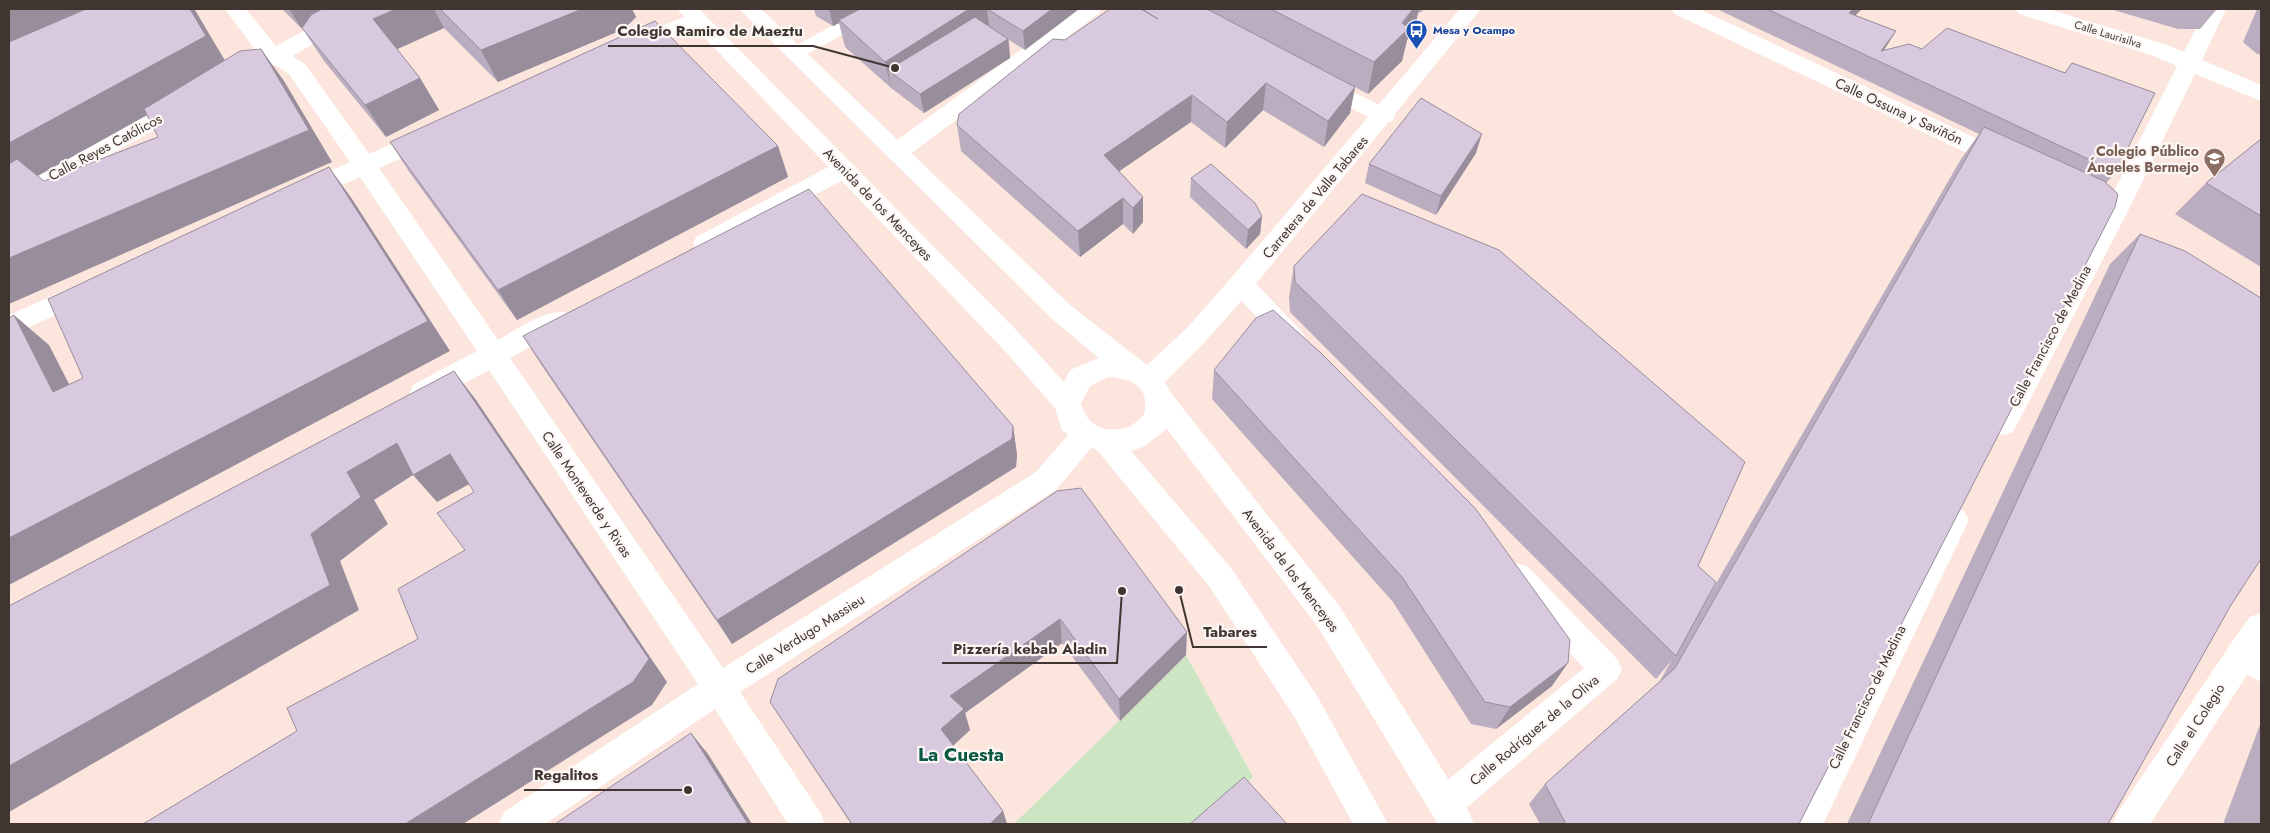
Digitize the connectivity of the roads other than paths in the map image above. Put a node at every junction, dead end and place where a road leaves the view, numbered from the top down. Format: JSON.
{"nodes":[{"id":1,"x":235,"y":9,"type":"edge"},
{"id":2,"x":360,"y":9,"type":"edge"},
{"id":3,"x":749,"y":9,"type":"edge"},
{"id":4,"x":877,"y":9,"type":"edge"},
{"id":5,"x":1092,"y":9,"type":"edge"},
{"id":6,"x":1471,"y":9,"type":"edge"},
{"id":7,"x":1682,"y":9,"type":"edge"},
{"id":8,"x":2026,"y":9,"type":"edge"},
{"id":9,"x":2216,"y":9,"type":"edge"},
{"id":10,"x":691,"y":14,"type":"edge"},
{"id":11,"x":795,"y":53,"type":"junction"},
{"id":12,"x":616,"y":54,"type":"edge"},
{"id":13,"x":275,"y":56,"type":"junction"},
{"id":14,"x":2189,"y":62,"type":"junction"},
{"id":15,"x":1298,"y":71,"type":"edge"},
{"id":16,"x":241,"y":74,"type":"edge"},
{"id":17,"x":2261,"y":80,"type":"edge"},
{"id":18,"x":2261,"y":94,"type":"edge"},
{"id":19,"x":198,"y":97,"type":"edge"},
{"id":20,"x":1384,"y":116,"type":"junction"},
{"id":21,"x":454,"y":125,"type":"edge"},
{"id":22,"x":897,"y":152,"type":"junction"},
{"id":23,"x":365,"y":165,"type":"junction"},
{"id":24,"x":844,"y":169,"type":"junction"},
{"id":25,"x":2025,"y":170,"type":"edge"},
{"id":26,"x":9,"y":199,"type":"edge"},
{"id":27,"x":285,"y":201,"type":"edge"},
{"id":28,"x":686,"y":253,"type":"edge"},
{"id":29,"x":107,"y":282,"type":"edge"},
{"id":30,"x":1241,"y":284,"type":"junction"},
{"id":31,"x":581,"y":308,"type":"edge"},
{"id":32,"x":9,"y":326,"type":"edge"},
{"id":33,"x":494,"y":355,"type":"junction"},
{"id":34,"x":1309,"y":356,"type":"edge"},
{"id":35,"x":1147,"y":383,"type":"junction"},
{"id":36,"x":1067,"y":403,"type":"junction"},
{"id":37,"x":398,"y":406,"type":"edge"},
{"id":38,"x":1096,"y":438,"type":"junction"},
{"id":39,"x":1990,"y":448,"type":"edge"},
{"id":40,"x":1963,"y":502,"type":"edge"},
{"id":41,"x":1498,"y":555,"type":"edge"},
{"id":42,"x":2261,"y":626,"type":"edge"},
{"id":43,"x":2252,"y":660,"type":"edge"},
{"id":44,"x":719,"y":688,"type":"junction"},
{"id":45,"x":1451,"y":814,"type":"edge"},
{"id":46,"x":516,"y":824,"type":"edge"},
{"id":47,"x":808,"y":824,"type":"edge"},
{"id":48,"x":1371,"y":824,"type":"edge"},
{"id":49,"x":1805,"y":824,"type":"edge"},
{"id":50,"x":2130,"y":824,"type":"edge"}],
"edges":[{"from":1,"to":13,"type":"street","name":"Calle Monteverde y Rivas"},
{"from":2,"to":13,"type":"street"},
{"from":3,"to":11,"type":"street","name":"Avenida de los Menceyes"},
{"from":4,"to":11,"type":"lane"},
{"from":5,"to":22,"type":"street"},
{"from":6,"to":20,"type":"street","name":"Carretera de Valle Tabares"},
{"from":7,"to":25,"type":"street","name":"Calle Ossuna y Saviñón"},
{"from":8,"to":14,"type":"street","name":"Calle Laurisilva"},
{"from":9,"to":14,"type":"street","name":"Calle Francisco de Medina"},
{"from":10,"to":12,"type":"street"},
{"from":10,"to":24,"type":"street","name":"Avenida de los Menceyes"},
{"from":11,"to":22,"type":"street","name":"Avenida de los Menceyes"},
{"from":13,"to":16,"type":"street"},
{"from":13,"to":23,"type":"street","name":"Calle Monteverde y Rivas"},
{"from":14,"to":17,"type":"street"},
{"from":14,"to":18,"type":"street"},
{"from":14,"to":39,"type":"street","name":"Calle Francisco de Medina"},
{"from":15,"to":20,"type":"street"},
{"from":19,"to":26,"type":"street","name":"Calle Reyes Católicos"},
{"from":20,"to":30,"type":"street","name":"Carretera de Valle Tabares"},
{"from":21,"to":23,"type":"street"},
{"from":22,"to":35,"type":"street","name":"Avenida de los Menceyes"},
{"from":23,"to":27,"type":"street"},
{"from":23,"to":33,"type":"street","name":"Calle Monteverde y Rivas"},
{"from":24,"to":28,"type":"street"},
{"from":24,"to":36,"type":"street","name":"Avenida de los Menceyes"},
{"from":29,"to":32,"type":"street"},
{"from":30,"to":34,"type":"street"},
{"from":30,"to":35,"type":"street","name":"Carretera de Valle Tabares"},
{"from":31,"to":33,"type":"street"},
{"from":33,"to":37,"type":"street"},
{"from":33,"to":44,"type":"street","name":"Calle Monteverde y Rivas"},
{"from":35,"to":36,"type":"street"},
{"from":35,"to":38,"type":"street"},
{"from":35,"to":45,"type":"street","name":"Avenida de los Menceyes"},
{"from":36,"to":38,"type":"street"},
{"from":38,"to":44,"type":"street","name":"Calle Verdugo Massieu"},
{"from":38,"to":48,"type":"street"},
{"from":40,"to":49,"type":"street","name":"Calle Francisco de Medina"},
{"from":41,"to":45,"type":"street","name":"Calle Rodríguez de la Oliva"},
{"from":42,"to":43,"type":"street","name":"Calle el Colegio"},
{"from":43,"to":50,"type":"street","name":"Calle el Colegio"},
{"from":44,"to":46,"type":"street","name":"Calle Verdugo Massieu"},
{"from":44,"to":47,"type":"street","name":"Calle Monteverde y Rivas"}]}
